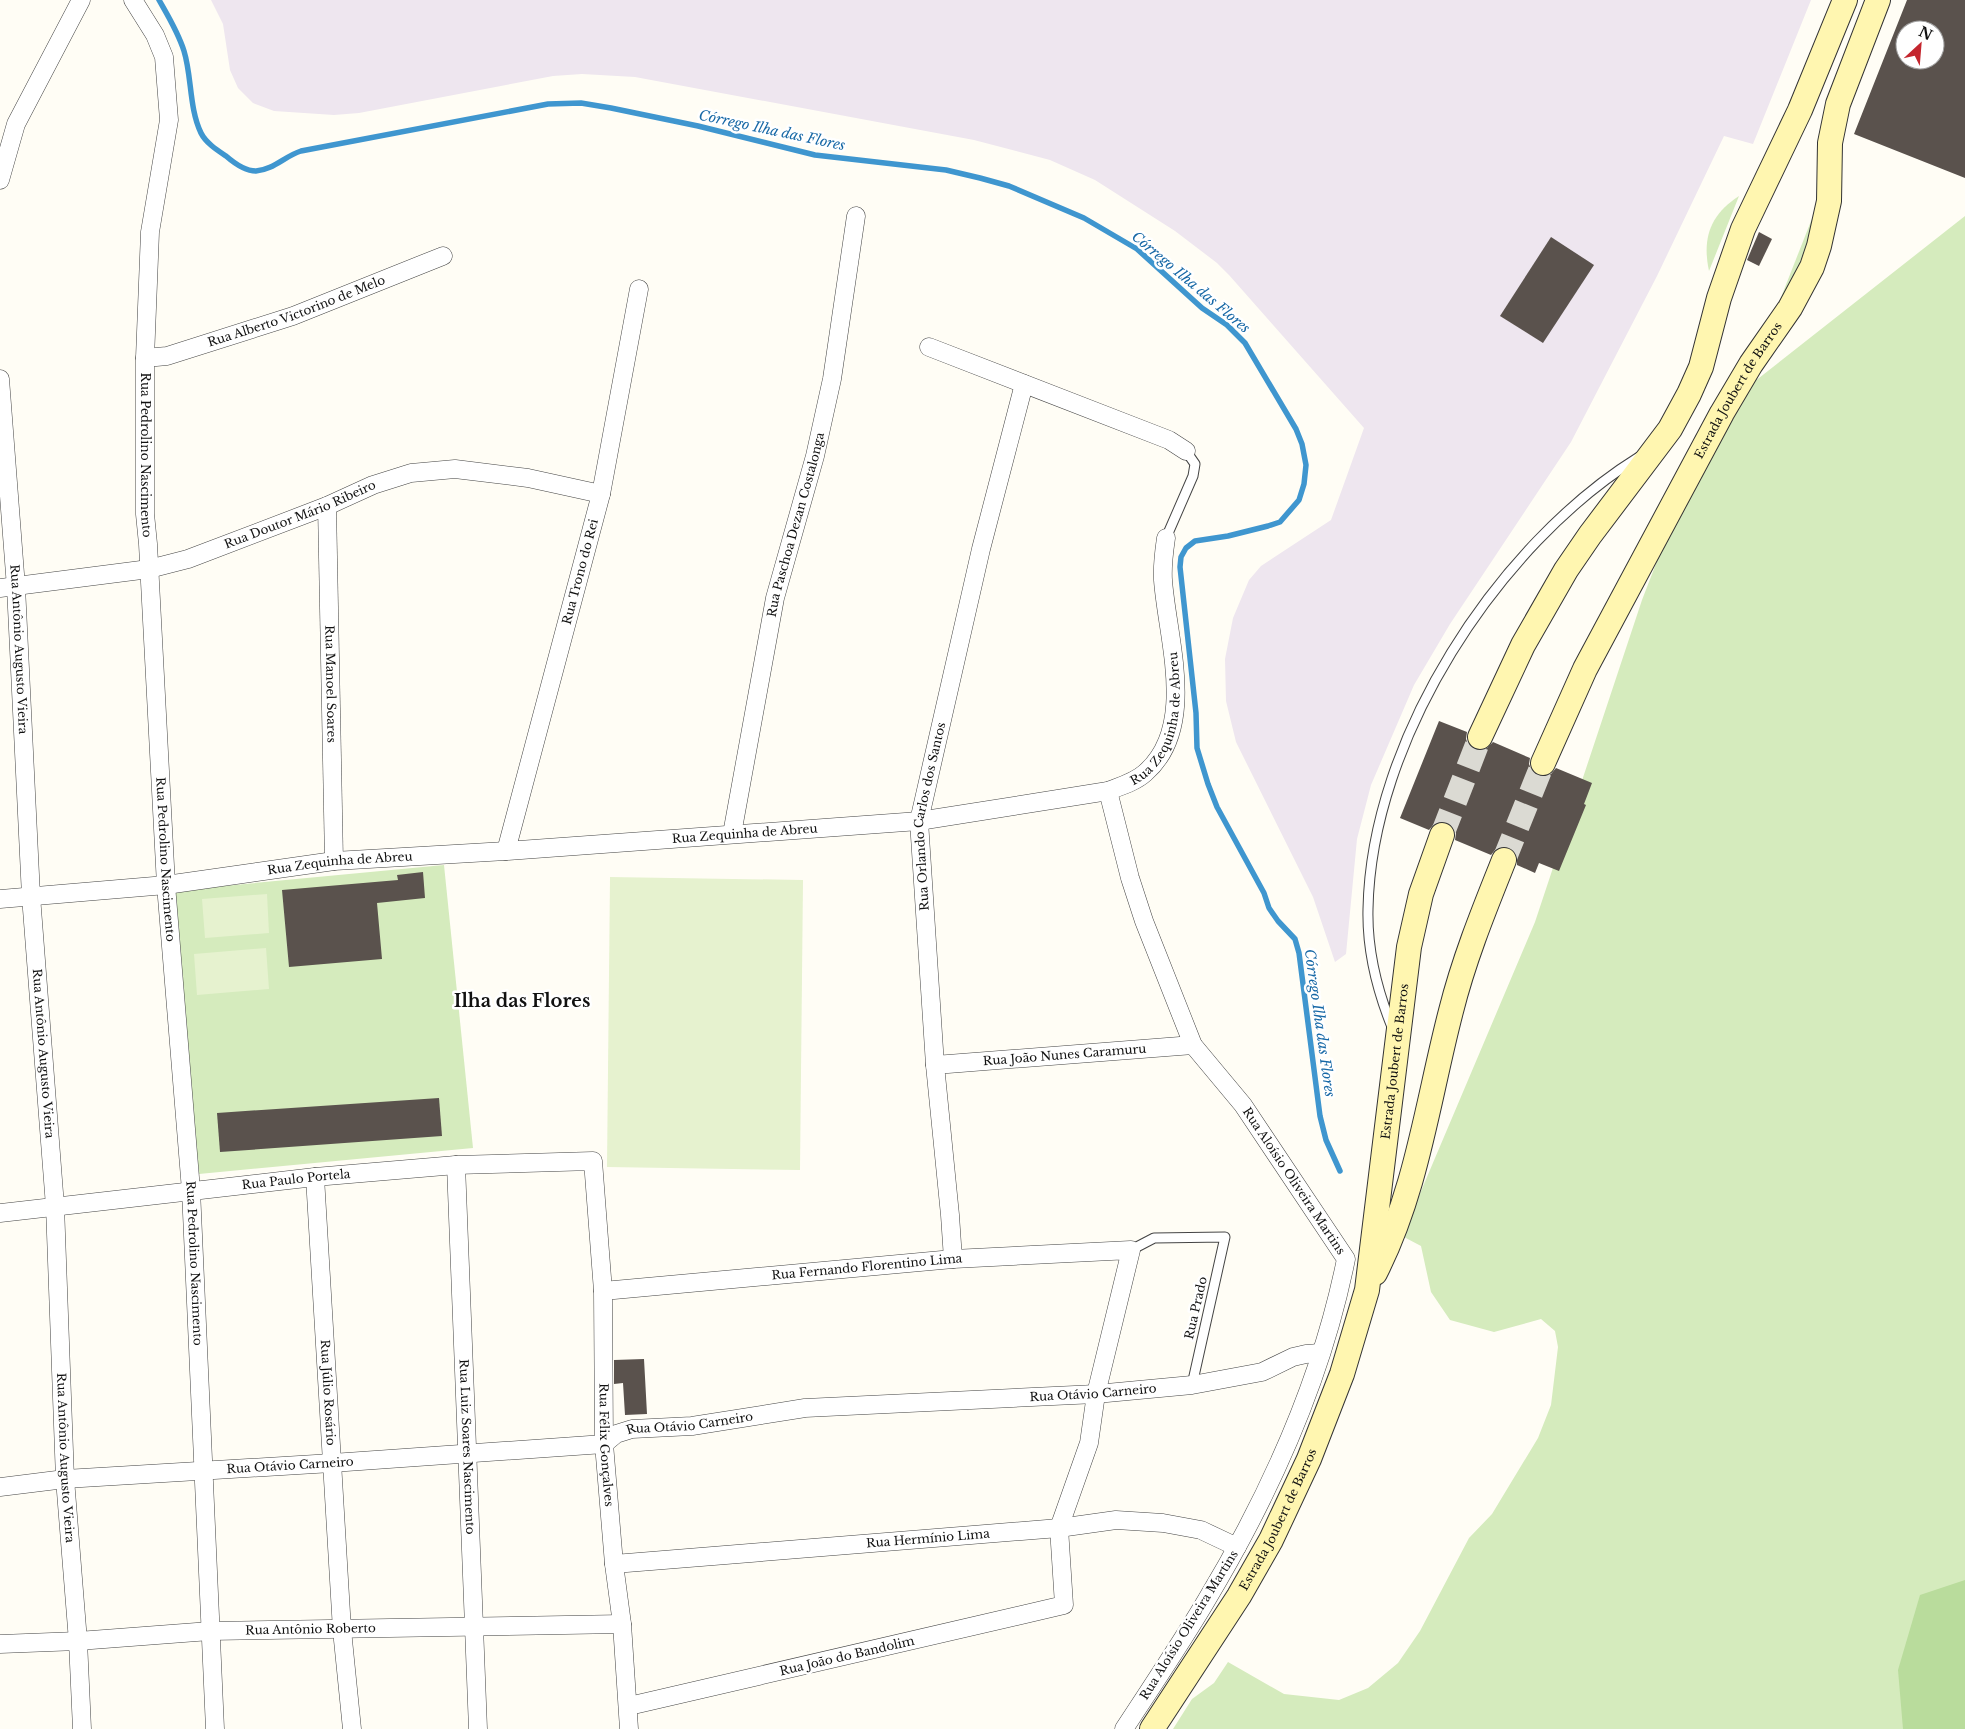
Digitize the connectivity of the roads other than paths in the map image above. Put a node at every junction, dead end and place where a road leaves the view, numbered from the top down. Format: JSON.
{"nodes":[{"id":1,"x":81,"y":0,"type":"edge"},
{"id":2,"x":133,"y":0,"type":"edge"},
{"id":3,"x":1845,"y":0,"type":"edge"},
{"id":4,"x":1878,"y":0,"type":"edge"},
{"id":5,"x":8,"y":123,"type":"edge"},
{"id":6,"x":0,"y":180,"type":"edge"},
{"id":7,"x":856,"y":216,"type":"dead end"},
{"id":8,"x":443,"y":256,"type":"dead end"},
{"id":9,"x":640,"y":289,"type":"dead end"},
{"id":10,"x":929,"y":347,"type":"dead end"},
{"id":11,"x":145,"y":358,"type":"junction"},
{"id":12,"x":0,"y":379,"type":"edge"},
{"id":13,"x":1024,"y":384,"type":"junction"},
{"id":14,"x":1658,"y":445,"type":"junction"},
{"id":15,"x":1186,"y":451,"type":"joint"},
{"id":16,"x":601,"y":494,"type":"junction"},
{"id":17,"x":327,"y":506,"type":"junction"},
{"id":18,"x":1166,"y":538,"type":"joint"},
{"id":19,"x":149,"y":569,"type":"junction"},
{"id":20,"x":8,"y":588,"type":"edge"},
{"id":21,"x":1480,"y":737,"type":"tunnel mouth"},
{"id":22,"x":1543,"y":763,"type":"tunnel mouth"},
{"id":23,"x":1108,"y":791,"type":"junction"},
{"id":24,"x":918,"y":821,"type":"junction"},
{"id":25,"x":732,"y":834,"type":"junction"},
{"id":26,"x":1442,"y":835,"type":"tunnel mouth"},
{"id":27,"x":506,"y":851,"type":"junction"},
{"id":28,"x":1504,"y":860,"type":"tunnel mouth"},
{"id":29,"x":334,"y":861,"type":"junction"},
{"id":30,"x":166,"y":885,"type":"junction"},
{"id":31,"x":31,"y":896,"type":"junction"},
{"id":32,"x":0,"y":899,"type":"edge"},
{"id":33,"x":1398,"y":1040,"type":"junction"},
{"id":34,"x":1193,"y":1045,"type":"junction"},
{"id":35,"x":935,"y":1065,"type":"junction"},
{"id":36,"x":594,"y":1161,"type":"joint"},
{"id":37,"x":456,"y":1165,"type":"junction"},
{"id":38,"x":315,"y":1177,"type":"junction"},
{"id":39,"x":191,"y":1190,"type":"junction"},
{"id":40,"x":55,"y":1206,"type":"junction"},
{"id":41,"x":0,"y":1213,"type":"edge"},
{"id":42,"x":1131,"y":1250,"type":"junction"},
{"id":43,"x":953,"y":1259,"type":"junction"},
{"id":44,"x":1367,"y":1290,"type":"junction"},
{"id":45,"x":603,"y":1291,"type":"junction"},
{"id":46,"x":1320,"y":1353,"type":"junction"},
{"id":47,"x":1192,"y":1385,"type":"junction"},
{"id":48,"x":1096,"y":1394,"type":"junction"},
{"id":49,"x":604,"y":1444,"type":"junction"},
{"id":50,"x":468,"y":1453,"type":"junction"},
{"id":51,"x":332,"y":1463,"type":"junction"},
{"id":52,"x":204,"y":1470,"type":"junction"},
{"id":53,"x":65,"y":1479,"type":"junction"},
{"id":54,"x":0,"y":1487,"type":"edge"},
{"id":55,"x":1059,"y":1528,"type":"junction"},
{"id":56,"x":1236,"y":1548,"type":"junction"},
{"id":57,"x":614,"y":1564,"type":"junction"},
{"id":58,"x":622,"y":1624,"type":"junction"},
{"id":59,"x":474,"y":1627,"type":"junction"},
{"id":60,"x":342,"y":1630,"type":"junction"},
{"id":61,"x":210,"y":1631,"type":"junction"},
{"id":62,"x":78,"y":1641,"type":"junction"},
{"id":63,"x":0,"y":1644,"type":"edge"},
{"id":64,"x":629,"y":1706,"type":"junction"},
{"id":65,"x":82,"y":1729,"type":"edge"},
{"id":66,"x":215,"y":1729,"type":"edge"},
{"id":67,"x":352,"y":1729,"type":"edge"},
{"id":68,"x":478,"y":1729,"type":"edge"},
{"id":69,"x":629,"y":1729,"type":"edge"},
{"id":70,"x":1124,"y":1729,"type":"edge"},
{"id":71,"x":1152,"y":1729,"type":"edge"}],
"edges":[{"from":1,"to":5,"type":"street"},
{"from":2,"to":11,"type":"street","name":"Rua Pedrolino Nascimento"},
{"from":3,"to":14,"type":"main road"},
{"from":4,"to":22,"type":"main road","name":"Estrada Joubert de Barros"},
{"from":5,"to":6,"type":"street"},
{"from":7,"to":25,"type":"street","name":"Rua Paschoa Dezan Costalonga"},
{"from":8,"to":11,"type":"street","name":"Rua Alberto Victorino de Melo"},
{"from":9,"to":16,"type":"street","name":"Rua Trono do Rei"},
{"from":10,"to":13,"type":"street"},
{"from":11,"to":19,"type":"street","name":"Rua Pedrolino Nascimento"},
{"from":12,"to":20,"type":"street","name":"Rua Antônio Augusto Vieira"},
{"from":13,"to":15,"type":"street"},
{"from":13,"to":24,"type":"street","name":"Rua Orlando Carlos dos Santos"},
{"from":14,"to":21,"type":"main road"},
{"from":14,"to":33,"type":"lane"},
{"from":15,"to":18,"type":"lane","name":"Rua Zequinha de Abreu"},
{"from":16,"to":17,"type":"street","name":"Rua Doutor Mário Ribeiro"},
{"from":16,"to":27,"type":"street","name":"Rua Trono do Rei"},
{"from":17,"to":19,"type":"street","name":"Rua Doutor Mário Ribeiro"},
{"from":17,"to":29,"type":"street","name":"Rua Manoel Soares"},
{"from":18,"to":23,"type":"street","name":"Rua Zequinha de Abreu"},
{"from":19,"to":20,"type":"street","name":"Rua Doutor Mário Ribeiro"},
{"from":19,"to":30,"type":"street","name":"Rua Pedrolino Nascimento"},
{"from":20,"to":31,"type":"street","name":"Rua Antônio Augusto Vieira"},
{"from":23,"to":24,"type":"street","name":"Rua Zequinha de Abreu"},
{"from":23,"to":34,"type":"street","name":"Rua Aloísio Oliveira Martins"},
{"from":24,"to":25,"type":"street","name":"Rua Zequinha de Abreu"},
{"from":24,"to":35,"type":"street","name":"Rua Orlando Carlos dos Santos"},
{"from":25,"to":27,"type":"street","name":"Rua Zequinha de Abreu"},
{"from":26,"to":33,"type":"main road","name":"Estrada Joubert de Barros"},
{"from":27,"to":29,"type":"street","name":"Rua Zequinha de Abreu"},
{"from":28,"to":44,"type":"main road","name":"Estrada Joubert de Barros"},
{"from":29,"to":30,"type":"street","name":"Rua Zequinha de Abreu"},
{"from":30,"to":31,"type":"street","name":"Rua Zequinha de Abreu"},
{"from":30,"to":39,"type":"street","name":"Rua Pedrolino Nascimento"},
{"from":31,"to":32,"type":"street","name":"Rua Zequinha de Abreu"},
{"from":31,"to":40,"type":"street","name":"Rua Antônio Augusto Vieira"},
{"from":33,"to":44,"type":"main road","name":"Estrada Joubert de Barros"},
{"from":34,"to":35,"type":"street","name":"Rua João Nunes Caramuru"},
{"from":34,"to":46,"type":"street","name":"Rua Aloísio Oliveira Martins"},
{"from":35,"to":43,"type":"street","name":"Rua Orlando Carlos dos Santos"},
{"from":36,"to":37,"type":"street","name":"Rua Paulo Portela"},
{"from":36,"to":45,"type":"street","name":"Rua Félix Gonçalves"},
{"from":37,"to":38,"type":"street","name":"Rua Paulo Portela"},
{"from":37,"to":50,"type":"street","name":"Rua Luiz Soares Nascimento"},
{"from":38,"to":39,"type":"street","name":"Rua Paulo Portela"},
{"from":38,"to":51,"type":"street","name":"Rua Júlio Rosário"},
{"from":39,"to":40,"type":"street","name":"Rua Paulo Portela"},
{"from":39,"to":52,"type":"street","name":"Rua Pedrolino Nascimento"},
{"from":40,"to":41,"type":"street","name":"Rua Paulo Portela"},
{"from":40,"to":53,"type":"street","name":"Rua Antônio Augusto Vieira"},
{"from":42,"to":43,"type":"street","name":"Rua Fernando Florentino Lima"},
{"from":42,"to":47,"type":"lane","name":"Rua Prado"},
{"from":42,"to":48,"type":"street"},
{"from":43,"to":45,"type":"street","name":"Rua Fernando Florentino Lima"},
{"from":44,"to":71,"type":"main road","name":"Estrada Joubert de Barros"},
{"from":45,"to":49,"type":"street","name":"Rua Félix Gonçalves"},
{"from":46,"to":47,"type":"street","name":"Rua Otávio Carneiro"},
{"from":46,"to":56,"type":"street","name":"Rua Aloísio Oliveira Martins"},
{"from":47,"to":48,"type":"street","name":"Rua Otávio Carneiro"},
{"from":48,"to":49,"type":"street","name":"Rua Otávio Carneiro"},
{"from":48,"to":55,"type":"street"},
{"from":49,"to":50,"type":"street","name":"Rua Otávio Carneiro"},
{"from":49,"to":57,"type":"street","name":"Rua Félix Gonçalves"},
{"from":50,"to":51,"type":"street","name":"Rua Otávio Carneiro"},
{"from":50,"to":59,"type":"street","name":"Rua Luiz Soares Nascimento"},
{"from":51,"to":52,"type":"street","name":"Rua Otávio Carneiro"},
{"from":51,"to":60,"type":"street","name":"Rua Júlio Rosário"},
{"from":52,"to":53,"type":"street","name":"Rua Otávio Carneiro"},
{"from":52,"to":61,"type":"street","name":"Rua Pedrolino Nascimento"},
{"from":53,"to":54,"type":"street","name":"Rua Otávio Carneiro"},
{"from":53,"to":62,"type":"street","name":"Rua Antônio Augusto Vieira"},
{"from":55,"to":56,"type":"street","name":"Rua Hermínio Lima"},
{"from":55,"to":57,"type":"street","name":"Rua Hermínio Lima"},
{"from":55,"to":64,"type":"street","name":"Rua João do Bandolim"},
{"from":56,"to":70,"type":"street","name":"Rua Aloísio Oliveira Martins"},
{"from":57,"to":58,"type":"street","name":"Rua Félix Gonçalves"},
{"from":58,"to":59,"type":"street","name":"Rua Antônio Roberto"},
{"from":58,"to":64,"type":"street","name":"Rua Félix Gonçalves"},
{"from":59,"to":60,"type":"street","name":"Rua Antônio Roberto"},
{"from":59,"to":68,"type":"street","name":"Rua Luiz Soares Nascimento"},
{"from":60,"to":61,"type":"street","name":"Rua Antônio Roberto"},
{"from":60,"to":67,"type":"street","name":"Rua Júlio Rosário"},
{"from":61,"to":62,"type":"street","name":"Rua Antônio Roberto"},
{"from":61,"to":66,"type":"street","name":"Rua Pedrolino Nascimento"},
{"from":62,"to":63,"type":"street","name":"Rua Antônio Roberto"},
{"from":62,"to":65,"type":"street","name":"Rua Antônio Augusto Vieira"},
{"from":64,"to":69,"type":"street","name":"Rua Félix Gonçalves"}]}
